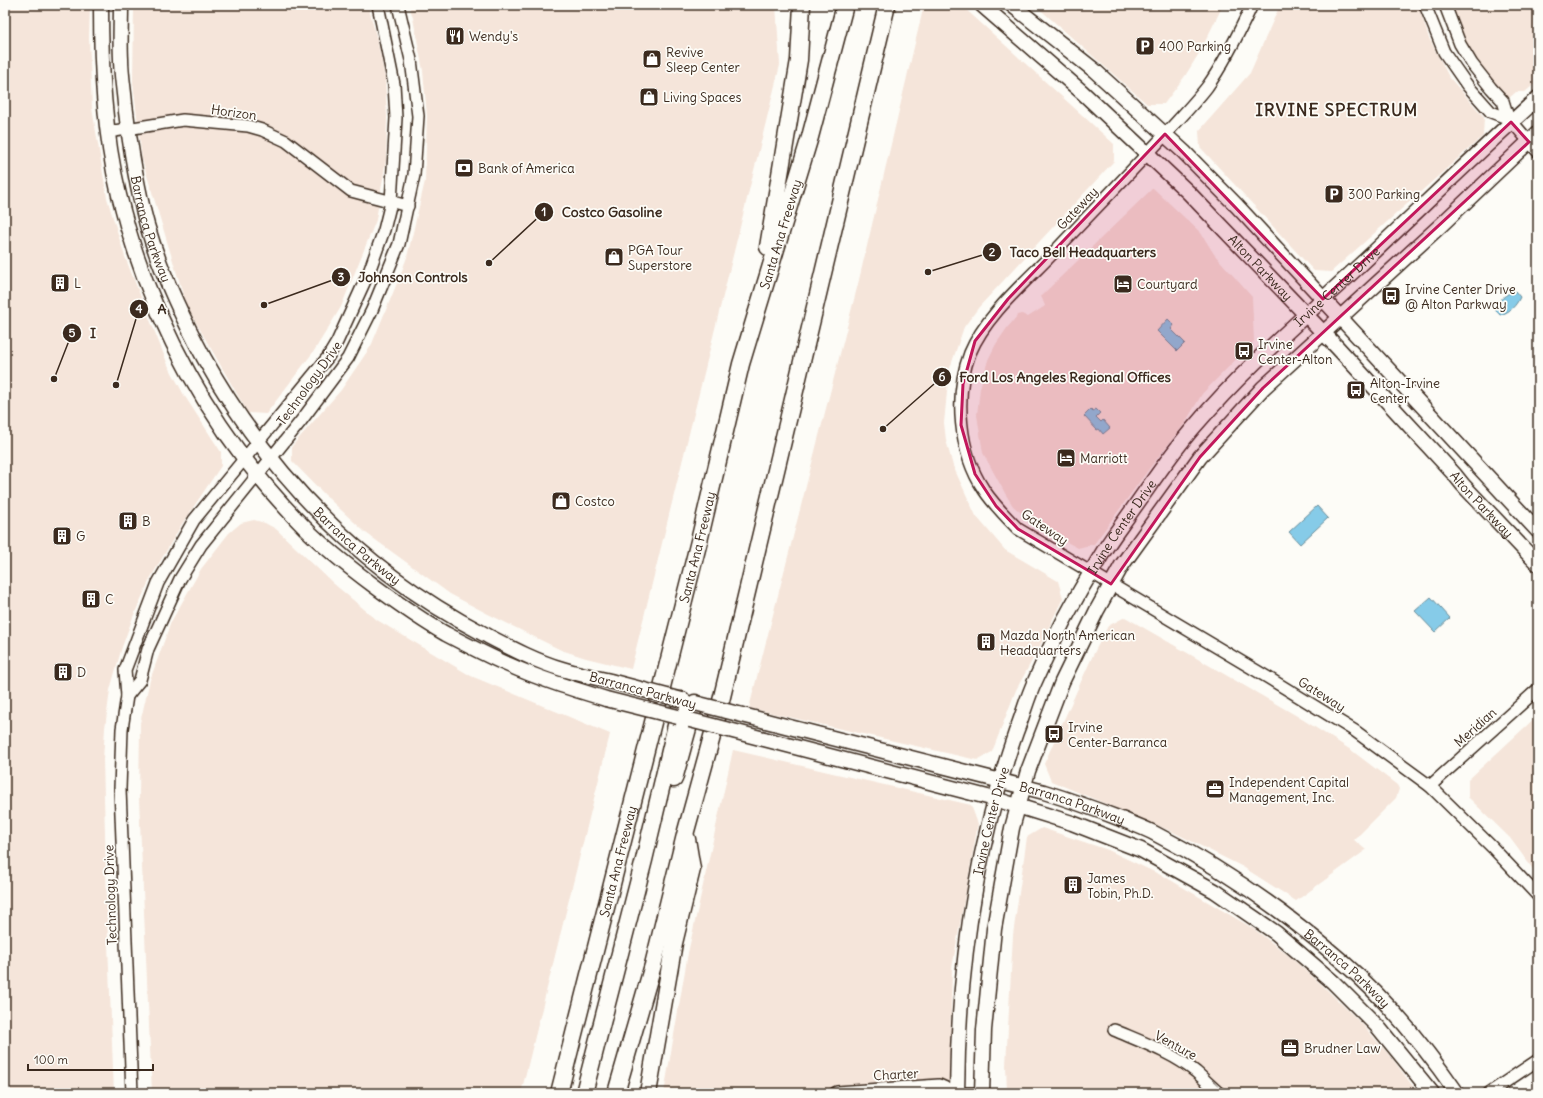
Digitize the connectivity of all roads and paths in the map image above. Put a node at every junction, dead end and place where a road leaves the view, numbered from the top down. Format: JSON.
{"nodes":[{"id":1,"x":101,"y":5,"type":"edge"},
{"id":2,"x":121,"y":5,"type":"edge"},
{"id":3,"x":378,"y":5,"type":"edge"},
{"id":4,"x":398,"y":5,"type":"edge"},
{"id":5,"x":802,"y":5,"type":"edge"},
{"id":6,"x":838,"y":5,"type":"edge"},
{"id":7,"x":845,"y":5,"type":"edge"},
{"id":8,"x":982,"y":5,"type":"edge"},
{"id":9,"x":1012,"y":5,"type":"edge"},
{"id":10,"x":1252,"y":5,"type":"edge"},
{"id":11,"x":1425,"y":5,"type":"edge"},
{"id":12,"x":1445,"y":5,"type":"edge"},
{"id":13,"x":888,"y":9,"type":"edge"},
{"id":14,"x":1460,"y":44,"type":"junction"},
{"id":15,"x":1444,"y":52,"type":"junction"},
{"id":16,"x":1538,"y":98,"type":"edge"},
{"id":17,"x":1511,"y":122,"type":"junction"},
{"id":18,"x":128,"y":129,"type":"junction"},
{"id":19,"x":108,"y":132,"type":"junction"},
{"id":20,"x":1165,"y":134,"type":"junction"},
{"id":21,"x":809,"y":141,"type":"junction"},
{"id":22,"x":1535,"y":142,"type":"edge"},
{"id":23,"x":1148,"y":153,"type":"junction"},
{"id":24,"x":391,"y":202,"type":"junction"},
{"id":25,"x":408,"y":206,"type":"junction"},
{"id":26,"x":1323,"y":299,"type":"junction"},
{"id":27,"x":1305,"y":315,"type":"junction"},
{"id":28,"x":1340,"y":318,"type":"junction"},
{"id":29,"x":1323,"y":334,"type":"junction"},
{"id":30,"x":741,"y":364,"type":"junction"},
{"id":31,"x":258,"y":442,"type":"junction"},
{"id":32,"x":270,"y":457,"type":"junction"},
{"id":33,"x":245,"y":458,"type":"junction"},
{"id":34,"x":257,"y":473,"type":"junction"},
{"id":35,"x":1538,"y":531,"type":"edge"},
{"id":36,"x":1538,"y":564,"type":"edge"},
{"id":37,"x":1091,"y":573,"type":"junction"},
{"id":38,"x":1111,"y":584,"type":"junction"},
{"id":39,"x":1538,"y":689,"type":"edge"},
{"id":40,"x":127,"y":696,"type":"junction"},
{"id":41,"x":688,"y":702,"type":"junction"},
{"id":42,"x":684,"y":719,"type":"junction"},
{"id":43,"x":1000,"y":780,"type":"junction"},
{"id":44,"x":1430,"y":786,"type":"junction"},
{"id":45,"x":1023,"y":787,"type":"junction"},
{"id":46,"x":995,"y":799,"type":"junction"},
{"id":47,"x":1018,"y":806,"type":"junction"},
{"id":48,"x":686,"y":831,"type":"junction"},
{"id":49,"x":647,"y":860,"type":"junction"},
{"id":50,"x":1538,"y":896,"type":"edge"},
{"id":51,"x":1114,"y":1030,"type":"dead end"},
{"id":52,"x":1538,"y":1060,"type":"edge"},
{"id":53,"x":132,"y":1093,"type":"edge"},
{"id":54,"x":559,"y":1093,"type":"edge"},
{"id":55,"x":584,"y":1093,"type":"edge"},
{"id":56,"x":595,"y":1093,"type":"edge"},
{"id":57,"x":616,"y":1093,"type":"edge"},
{"id":58,"x":648,"y":1093,"type":"edge"},
{"id":59,"x":835,"y":1093,"type":"edge"},
{"id":60,"x":957,"y":1093,"type":"edge"},
{"id":61,"x":982,"y":1093,"type":"edge"},
{"id":62,"x":1219,"y":1093,"type":"edge"},
{"id":63,"x":1432,"y":1093,"type":"edge"},
{"id":64,"x":1457,"y":1093,"type":"edge"},
{"id":65,"x":1489,"y":1093,"type":"edge"}],
"edges":[{"from":1,"to":19,"type":"main road","name":"Barranca Parkway"},
{"from":2,"to":18,"type":"main road","name":"Barranca Parkway"},
{"from":3,"to":24,"type":"street","name":"Technology Drive"},
{"from":4,"to":25,"type":"street","name":"Technology Drive"},
{"from":5,"to":30,"type":"highway"},
{"from":6,"to":21,"type":"highway"},
{"from":7,"to":21,"type":"highway","name":"Santa Ana Freeway"},
{"from":8,"to":23,"type":"main road","name":"Alton Parkway"},
{"from":9,"to":20,"type":"main road","name":"Alton Parkway"},
{"from":10,"to":20,"type":"street","name":"Gateway"},
{"from":11,"to":15,"type":"street"},
{"from":12,"to":14,"type":"street"},
{"from":13,"to":48,"type":"highway"},
{"from":14,"to":15,"type":"street"},
{"from":14,"to":17,"type":"street"},
{"from":15,"to":17,"type":"street"},
{"from":16,"to":17,"type":"main road","name":"Irvine Center Drive"},
{"from":17,"to":22,"type":"street"},
{"from":17,"to":26,"type":"main road","name":"Irvine Center Drive"},
{"from":18,"to":19,"type":"street","name":"Horizon"},
{"from":18,"to":24,"type":"street","name":"Horizon"},
{"from":18,"to":31,"type":"main road","name":"Barranca Parkway"},
{"from":19,"to":33,"type":"main road","name":"Barranca Parkway"},
{"from":20,"to":23,"type":"street","name":"Gateway"},
{"from":20,"to":26,"type":"main road","name":"Alton Parkway"},
{"from":21,"to":30,"type":"highway","name":"Santa Ana Freeway"},
{"from":22,"to":28,"type":"main road","name":"Irvine Center Drive"},
{"from":23,"to":27,"type":"main road","name":"Alton Parkway"},
{"from":23,"to":37,"type":"street","name":"Gateway"},
{"from":24,"to":25,"type":"street","name":"Horizon"},
{"from":24,"to":31,"type":"street","name":"Technology Drive"},
{"from":25,"to":32,"type":"street","name":"Technology Drive"},
{"from":26,"to":27,"type":"main road","name":"Irvine Center Drive"},
{"from":26,"to":28,"type":"main road","name":"Alton Parkway"},
{"from":27,"to":29,"type":"main road","name":"Alton Parkway"},
{"from":27,"to":37,"type":"main road","name":"Irvine Center Drive"},
{"from":28,"to":29,"type":"main road","name":"Irvine Center Drive"},
{"from":28,"to":35,"type":"main road","name":"Alton Parkway"},
{"from":29,"to":36,"type":"main road","name":"Alton Parkway"},
{"from":29,"to":38,"type":"main road","name":"Irvine Center Drive"},
{"from":30,"to":54,"type":"highway","name":"Santa Ana Freeway"},
{"from":31,"to":32,"type":"main road","name":"Barranca Parkway"},
{"from":31,"to":33,"type":"street","name":"Technology Drive"},
{"from":32,"to":34,"type":"street","name":"Technology Drive"},
{"from":32,"to":41,"type":"main road","name":"Barranca Parkway","bridge":true},
{"from":33,"to":34,"type":"main road","name":"Barranca Parkway"},
{"from":33,"to":40,"type":"street","name":"Technology Drive"},
{"from":34,"to":40,"type":"street","name":"Technology Drive"},
{"from":34,"to":42,"type":"main road","name":"Barranca Parkway","bridge":true},
{"from":37,"to":38,"type":"street","name":"Gateway"},
{"from":37,"to":43,"type":"main road","name":"Irvine Center Drive"},
{"from":38,"to":44,"type":"street","name":"Gateway"},
{"from":38,"to":45,"type":"main road","name":"Irvine Center Drive"},
{"from":39,"to":44,"type":"street","name":"Meridian"},
{"from":40,"to":53,"type":"street","name":"Technology Drive"},
{"from":41,"to":42,"type":"highway"},
{"from":41,"to":43,"type":"main road","name":"Barranca Parkway","bridge":true},
{"from":42,"to":46,"type":"main road","name":"Barranca Parkway","bridge":true},
{"from":42,"to":49,"type":"highway"},
{"from":43,"to":45,"type":"main road","name":"Barranca Parkway"},
{"from":43,"to":46,"type":"main road","name":"Irvine Center Drive"},
{"from":44,"to":50,"type":"street","name":"Gateway"},
{"from":45,"to":47,"type":"main road","name":"Irvine Center Drive"},
{"from":45,"to":64,"type":"main road","name":"Barranca Parkway"},
{"from":46,"to":47,"type":"main road","name":"Barranca Parkway"},
{"from":46,"to":60,"type":"main road","name":"Irvine Center Drive"},
{"from":47,"to":61,"type":"main road","name":"Irvine Center Drive"},
{"from":47,"to":63,"type":"main road","name":"Barranca Parkway"},
{"from":48,"to":57,"type":"highway"},
{"from":48,"to":58,"type":"highway"},
{"from":49,"to":55,"type":"highway"},
{"from":49,"to":56,"type":"highway"},
{"from":51,"to":62,"type":"street","name":"Venture"},
{"from":52,"to":65,"type":"street"},
{"from":59,"to":60,"type":"street","name":"Charter"},
{"from":60,"to":61,"type":"street","name":"Charter"}]}
